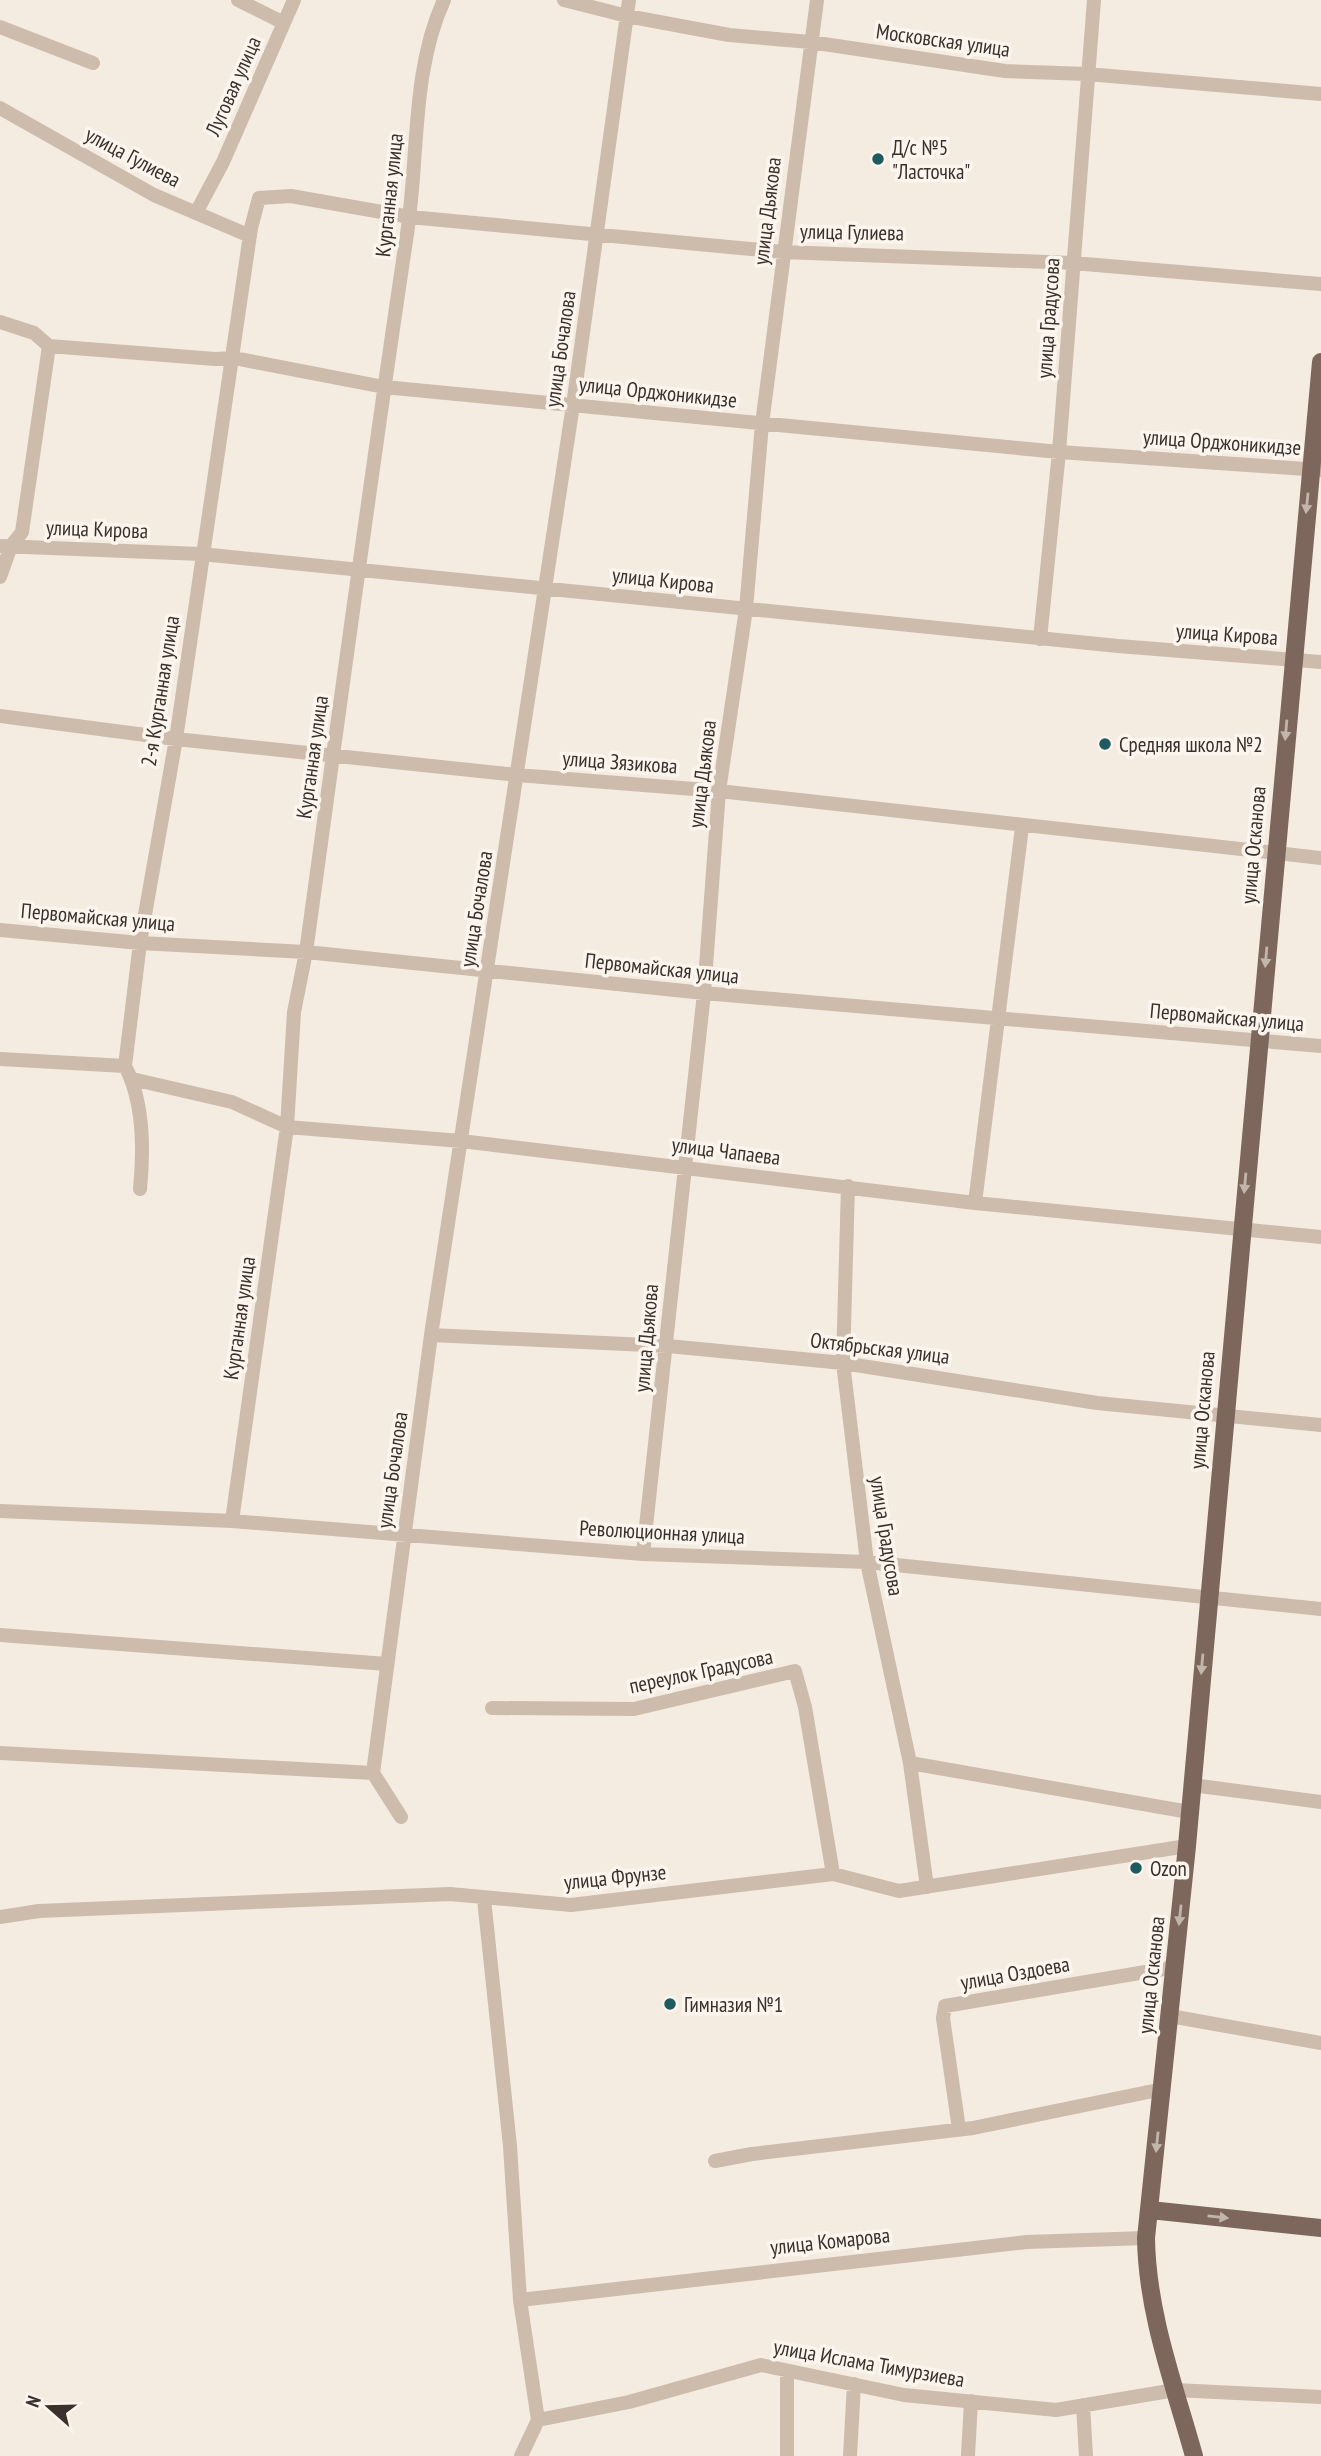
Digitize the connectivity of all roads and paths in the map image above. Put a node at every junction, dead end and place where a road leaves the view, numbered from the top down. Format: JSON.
{"nodes":[{"id":1,"x":238,"y":0,"type":"edge"},
{"id":2,"x":294,"y":0,"type":"edge"},
{"id":3,"x":444,"y":0,"type":"edge"},
{"id":4,"x":564,"y":0,"type":"edge"},
{"id":5,"x":629,"y":0,"type":"edge"},
{"id":6,"x":817,"y":0,"type":"edge"},
{"id":7,"x":1094,"y":0,"type":"edge"},
{"id":8,"x":627,"y":16,"type":"junction"},
{"id":9,"x":284,"y":23,"type":"junction"},
{"id":10,"x":0,"y":27,"type":"edge"},
{"id":11,"x":810,"y":42,"type":"junction"},
{"id":12,"x":93,"y":63,"type":"dead end"},
{"id":13,"x":1087,"y":74,"type":"junction"},
{"id":14,"x":1321,"y":94,"type":"edge"},
{"id":15,"x":0,"y":108,"type":"edge"},
{"id":16,"x":259,"y":198,"type":"joint"},
{"id":17,"x":197,"y":211,"type":"junction"},
{"id":18,"x":410,"y":217,"type":"junction"},
{"id":19,"x":597,"y":233,"type":"junction"},
{"id":20,"x":250,"y":236,"type":"junction"},
{"id":21,"x":783,"y":252,"type":"junction"},
{"id":22,"x":1073,"y":263,"type":"junction"},
{"id":23,"x":1321,"y":284,"type":"edge"},
{"id":24,"x":0,"y":322,"type":"edge"},
{"id":25,"x":49,"y":346,"type":"junction"},
{"id":26,"x":234,"y":358,"type":"junction"},
{"id":27,"x":1321,"y":362,"type":"edge"},
{"id":28,"x":384,"y":387,"type":"junction"},
{"id":29,"x":573,"y":405,"type":"junction"},
{"id":30,"x":762,"y":424,"type":"junction"},
{"id":31,"x":1059,"y":452,"type":"junction"},
{"id":32,"x":1316,"y":470,"type":"edge"},
{"id":33,"x":5,"y":546,"type":"edge"},
{"id":34,"x":201,"y":554,"type":"junction"},
{"id":35,"x":358,"y":570,"type":"junction"},
{"id":36,"x":0,"y":577,"type":"edge"},
{"id":37,"x":544,"y":589,"type":"junction"},
{"id":38,"x":746,"y":609,"type":"junction"},
{"id":39,"x":1040,"y":639,"type":"junction"},
{"id":40,"x":1292,"y":660,"type":"junction"},
{"id":41,"x":1321,"y":662,"type":"edge"},
{"id":42,"x":0,"y":716,"type":"edge"},
{"id":43,"x":176,"y":739,"type":"junction"},
{"id":44,"x":333,"y":755,"type":"junction"},
{"id":45,"x":517,"y":775,"type":"junction"},
{"id":46,"x":719,"y":791,"type":"junction"},
{"id":47,"x":1022,"y":827,"type":"junction"},
{"id":48,"x":1275,"y":855,"type":"junction"},
{"id":49,"x":1321,"y":858,"type":"edge"},
{"id":50,"x":0,"y":930,"type":"edge"},
{"id":51,"x":140,"y":943,"type":"junction"},
{"id":52,"x":306,"y":952,"type":"junction"},
{"id":53,"x":487,"y":972,"type":"junction"},
{"id":54,"x":704,"y":993,"type":"junction"},
{"id":55,"x":996,"y":1020,"type":"junction"},
{"id":56,"x":1258,"y":1041,"type":"junction"},
{"id":57,"x":1321,"y":1046,"type":"edge"},
{"id":58,"x":0,"y":1059,"type":"edge"},
{"id":59,"x":125,"y":1066,"type":"junction"},
{"id":60,"x":132,"y":1079,"type":"junction"},
{"id":61,"x":287,"y":1127,"type":"junction"},
{"id":62,"x":461,"y":1140,"type":"junction"},
{"id":63,"x":684,"y":1167,"type":"junction"},
{"id":64,"x":848,"y":1186,"type":"junction"},
{"id":65,"x":140,"y":1189,"type":"dead end"},
{"id":66,"x":975,"y":1203,"type":"junction"},
{"id":67,"x":1241,"y":1231,"type":"junction"},
{"id":68,"x":1321,"y":1237,"type":"edge"},
{"id":69,"x":431,"y":1335,"type":"junction"},
{"id":70,"x":668,"y":1346,"type":"junction"},
{"id":71,"x":843,"y":1363,"type":"junction"},
{"id":72,"x":1224,"y":1415,"type":"junction"},
{"id":73,"x":1321,"y":1425,"type":"edge"},
{"id":74,"x":0,"y":1511,"type":"edge"},
{"id":75,"x":232,"y":1521,"type":"junction"},
{"id":76,"x":404,"y":1536,"type":"junction"},
{"id":77,"x":643,"y":1554,"type":"junction"},
{"id":78,"x":867,"y":1562,"type":"junction"},
{"id":79,"x":1208,"y":1596,"type":"junction"},
{"id":80,"x":1321,"y":1609,"type":"edge"},
{"id":81,"x":0,"y":1635,"type":"edge"},
{"id":82,"x":387,"y":1664,"type":"junction"},
{"id":83,"x":492,"y":1708,"type":"dead end"},
{"id":84,"x":0,"y":1753,"type":"edge"},
{"id":85,"x":909,"y":1763,"type":"junction"},
{"id":86,"x":373,"y":1773,"type":"junction"},
{"id":87,"x":1192,"y":1785,"type":"junction"},
{"id":88,"x":1321,"y":1802,"type":"edge"},
{"id":89,"x":1189,"y":1812,"type":"junction"},
{"id":90,"x":401,"y":1817,"type":"dead end"},
{"id":91,"x":1187,"y":1846,"type":"junction"},
{"id":92,"x":833,"y":1874,"type":"junction"},
{"id":93,"x":927,"y":1887,"type":"junction"},
{"id":94,"x":484,"y":1899,"type":"junction"},
{"id":95,"x":0,"y":1917,"type":"edge"},
{"id":96,"x":1175,"y":1967,"type":"junction"},
{"id":97,"x":1170,"y":2017,"type":"junction"},
{"id":98,"x":1321,"y":2043,"type":"edge"},
{"id":99,"x":1163,"y":2089,"type":"junction"},
{"id":100,"x":959,"y":2129,"type":"junction"},
{"id":101,"x":715,"y":2161,"type":"dead end"},
{"id":102,"x":1150,"y":2210,"type":"junction"},
{"id":103,"x":1321,"y":2228,"type":"edge"},
{"id":104,"x":1146,"y":2238,"type":"junction"},
{"id":105,"x":520,"y":2300,"type":"junction"},
{"id":106,"x":787,"y":2371,"type":"junction"},
{"id":107,"x":854,"y":2384,"type":"junction"},
{"id":108,"x":1175,"y":2390,"type":"junction"},
{"id":109,"x":1321,"y":2397,"type":"edge"},
{"id":110,"x":971,"y":2401,"type":"junction"},
{"id":111,"x":1083,"y":2405,"type":"junction"},
{"id":112,"x":538,"y":2420,"type":"junction"},
{"id":113,"x":521,"y":2456,"type":"edge"},
{"id":114,"x":787,"y":2456,"type":"edge"},
{"id":115,"x":850,"y":2456,"type":"edge"},
{"id":116,"x":968,"y":2456,"type":"edge"},
{"id":117,"x":1086,"y":2456,"type":"edge"},
{"id":118,"x":1194,"y":2456,"type":"edge"}],
"edges":[{"from":1,"to":9,"type":"street","name":"Луговая улица"},
{"from":2,"to":9,"type":"street"},
{"from":3,"to":18,"type":"street","name":"Курганная улица"},
{"from":4,"to":8,"type":"street","name":"Московская улица"},
{"from":5,"to":8,"type":"street","name":"улица Бочалова"},
{"from":6,"to":11,"type":"street","name":"улица Дьякова"},
{"from":7,"to":13,"type":"street","name":"улица Градусова"},
{"from":8,"to":11,"type":"street","name":"Московская улица"},
{"from":8,"to":19,"type":"street","name":"улица Бочалова"},
{"from":9,"to":17,"type":"street","name":"Луговая улица"},
{"from":10,"to":12,"type":"street"},
{"from":11,"to":13,"type":"street","name":"Московская улица"},
{"from":11,"to":21,"type":"street","name":"улица Дьякова"},
{"from":13,"to":14,"type":"street","name":"Московская улица"},
{"from":13,"to":22,"type":"street","name":"улица Градусова"},
{"from":15,"to":17,"type":"street","name":"улица Гулиева"},
{"from":16,"to":18,"type":"street","name":"улица Гулиева"},
{"from":16,"to":20,"type":"street","name":"2-я Курганная улица"},
{"from":17,"to":20,"type":"street","name":"улица Гулиева"},
{"from":18,"to":19,"type":"street","name":"улица Гулиева"},
{"from":18,"to":28,"type":"street","name":"Курганная улица"},
{"from":19,"to":21,"type":"street","name":"улица Гулиева"},
{"from":19,"to":29,"type":"street","name":"улица Бочалова"},
{"from":20,"to":26,"type":"street","name":"2-я Курганная улица"},
{"from":21,"to":22,"type":"street","name":"улица Гулиева"},
{"from":21,"to":30,"type":"street","name":"улица Дьякова"},
{"from":22,"to":23,"type":"street","name":"улица Гулиева"},
{"from":22,"to":31,"type":"street","name":"улица Градусова"},
{"from":24,"to":25,"type":"street","name":"улица Орджоникидзе"},
{"from":25,"to":26,"type":"street","name":"улица Орджоникидзе"},
{"from":25,"to":33,"type":"street"},
{"from":26,"to":28,"type":"street","name":"улица Орджоникидзе"},
{"from":26,"to":34,"type":"street","name":"2-я Курганная улица"},
{"from":27,"to":32,"type":"main road","name":"улица Осканова"},
{"from":28,"to":29,"type":"street","name":"улица Орджоникидзе"},
{"from":28,"to":35,"type":"street","name":"Курганная улица"},
{"from":29,"to":30,"type":"street","name":"улица Орджоникидзе"},
{"from":29,"to":37,"type":"street","name":"улица Бочалова"},
{"from":30,"to":31,"type":"street","name":"улица Орджоникидзе"},
{"from":30,"to":38,"type":"street","name":"улица Дьякова"},
{"from":31,"to":32,"type":"street","name":"улица Орджоникидзе"},
{"from":31,"to":39,"type":"street","name":"улица Градусова"},
{"from":32,"to":40,"type":"main road","name":"улица Осканова","one_way":true},
{"from":33,"to":34,"type":"street","name":"улица Кирова"},
{"from":33,"to":36,"type":"street"},
{"from":34,"to":35,"type":"street","name":"улица Кирова"},
{"from":34,"to":43,"type":"street","name":"2-я Курганная улица"},
{"from":35,"to":37,"type":"street","name":"улица Кирова"},
{"from":35,"to":44,"type":"street","name":"Курганная улица"},
{"from":37,"to":38,"type":"street","name":"улица Кирова"},
{"from":37,"to":45,"type":"street","name":"улица Бочалова"},
{"from":38,"to":39,"type":"street","name":"улица Кирова"},
{"from":38,"to":46,"type":"street","name":"улица Дьякова"},
{"from":39,"to":40,"type":"street","name":"улица Кирова"},
{"from":40,"to":41,"type":"street","name":"улица Кирова"},
{"from":40,"to":48,"type":"main road","name":"улица Осканова","one_way":true},
{"from":42,"to":43,"type":"street","name":"улица Зязикова"},
{"from":43,"to":44,"type":"street","name":"улица Зязикова"},
{"from":43,"to":51,"type":"street","name":"2-я Курганная улица"},
{"from":44,"to":45,"type":"street","name":"улица Зязикова"},
{"from":44,"to":52,"type":"street","name":"Курганная улица"},
{"from":45,"to":46,"type":"street","name":"улица Зязикова"},
{"from":45,"to":53,"type":"street","name":"улица Бочалова"},
{"from":46,"to":47,"type":"street","name":"улица Зязикова"},
{"from":46,"to":54,"type":"street","name":"улица Дьякова"},
{"from":47,"to":48,"type":"street","name":"улица Зязикова"},
{"from":47,"to":55,"type":"street"},
{"from":48,"to":49,"type":"street","name":"улица Зязикова"},
{"from":48,"to":56,"type":"main road","name":"улица Осканова","one_way":true},
{"from":50,"to":51,"type":"street","name":"Первомайская улица"},
{"from":51,"to":52,"type":"street","name":"Первомайская улица"},
{"from":51,"to":59,"type":"street","name":"2-я Курганная улица"},
{"from":52,"to":53,"type":"street","name":"Первомайская улица"},
{"from":52,"to":61,"type":"street","name":"Курганная улица"},
{"from":53,"to":54,"type":"street","name":"Первомайская улица"},
{"from":53,"to":62,"type":"street","name":"улица Бочалова"},
{"from":54,"to":55,"type":"street","name":"Первомайская улица"},
{"from":54,"to":63,"type":"street","name":"улица Дьякова"},
{"from":55,"to":56,"type":"street","name":"Первомайская улица"},
{"from":55,"to":66,"type":"street"},
{"from":56,"to":57,"type":"street","name":"Первомайская улица"},
{"from":56,"to":67,"type":"main road","name":"улица Осканова","one_way":true},
{"from":58,"to":59,"type":"street"},
{"from":59,"to":60,"type":"street"},
{"from":60,"to":61,"type":"street","name":"улица Чапаева"},
{"from":60,"to":65,"type":"street"},
{"from":61,"to":62,"type":"street","name":"улица Чапаева"},
{"from":61,"to":75,"type":"street","name":"Курганная улица"},
{"from":62,"to":63,"type":"street","name":"улица Чапаева"},
{"from":62,"to":69,"type":"street","name":"улица Бочалова"},
{"from":63,"to":64,"type":"street","name":"улица Чапаева"},
{"from":63,"to":70,"type":"street","name":"улица Дьякова"},
{"from":64,"to":66,"type":"street","name":"улица Чапаева"},
{"from":64,"to":71,"type":"street","name":"улица Градусова"},
{"from":66,"to":67,"type":"street","name":"улица Чапаева"},
{"from":67,"to":68,"type":"street","name":"улица Чапаева"},
{"from":67,"to":72,"type":"main road","name":"улица Осканова"},
{"from":69,"to":70,"type":"street","name":"Октябрьская улица"},
{"from":69,"to":76,"type":"street","name":"улица Бочалова"},
{"from":70,"to":71,"type":"street","name":"Октябрьская улица"},
{"from":70,"to":77,"type":"street","name":"улица Дьякова"},
{"from":71,"to":72,"type":"street","name":"Октябрьская улица"},
{"from":71,"to":78,"type":"street","name":"улица Градусова"},
{"from":72,"to":73,"type":"street","name":"Октябрьская улица"},
{"from":72,"to":79,"type":"main road","name":"улица Осканова"},
{"from":74,"to":75,"type":"street","name":"Революционная улица"},
{"from":75,"to":76,"type":"street","name":"Революционная улица"},
{"from":76,"to":77,"type":"street","name":"Революционная улица"},
{"from":76,"to":82,"type":"street","name":"улица Бочалова"},
{"from":77,"to":78,"type":"street","name":"Революционная улица"},
{"from":78,"to":79,"type":"street","name":"Революционная улица"},
{"from":78,"to":85,"type":"street","name":"улица Градусова"},
{"from":79,"to":80,"type":"street","name":"Революционная улица"},
{"from":79,"to":87,"type":"main road","name":"улица Осканова","one_way":true},
{"from":81,"to":82,"type":"street"},
{"from":82,"to":86,"type":"street","name":"улица Бочалова"},
{"from":83,"to":92,"type":"street","name":"переулок Градусова"},
{"from":84,"to":86,"type":"street"},
{"from":85,"to":89,"type":"street"},
{"from":85,"to":93,"type":"street","name":"улица Градусова"},
{"from":86,"to":90,"type":"street"},
{"from":87,"to":88,"type":"street"},
{"from":87,"to":89,"type":"main road","name":"улица Осканова"},
{"from":89,"to":91,"type":"main road","name":"улица Осканова"},
{"from":91,"to":93,"type":"street","name":"улица Фрунзе"},
{"from":91,"to":96,"type":"main road","name":"улица Осканова","one_way":true},
{"from":92,"to":93,"type":"street","name":"улица Фрунзе"},
{"from":92,"to":94,"type":"street","name":"улица Фрунзе"},
{"from":94,"to":95,"type":"street","name":"улица Фрунзе"},
{"from":94,"to":105,"type":"street"},
{"from":96,"to":97,"type":"main road","name":"улица Осканова"},
{"from":96,"to":100,"type":"street","name":"улица Оздоева"},
{"from":97,"to":98,"type":"street"},
{"from":97,"to":99,"type":"main road","name":"улица Осканова"},
{"from":99,"to":100,"type":"street"},
{"from":99,"to":102,"type":"main road","name":"улица Осканова","one_way":true},
{"from":100,"to":101,"type":"street"},
{"from":102,"to":103,"type":"main road","one_way":true},
{"from":102,"to":104,"type":"main road","name":"улица Осканова"},
{"from":104,"to":105,"type":"street","name":"улица Комарова"},
{"from":104,"to":108,"type":"main road","name":"улица Осканова"},
{"from":105,"to":112,"type":"street"},
{"from":106,"to":107,"type":"street","name":"улица Ислама Тимурзиева"},
{"from":106,"to":112,"type":"street","name":"улица Ислама Тимурзиева"},
{"from":106,"to":114,"type":"street"},
{"from":107,"to":110,"type":"street","name":"улица Ислама Тимурзиева"},
{"from":107,"to":115,"type":"street"},
{"from":108,"to":109,"type":"street","name":"улица Ислама Тимурзиева"},
{"from":108,"to":111,"type":"street","name":"улица Ислама Тимурзиева"},
{"from":108,"to":118,"type":"main road","name":"улица Осканова"},
{"from":110,"to":111,"type":"street","name":"улица Ислама Тимурзиева"},
{"from":110,"to":116,"type":"street"},
{"from":111,"to":117,"type":"street"},
{"from":112,"to":113,"type":"street"}]}
